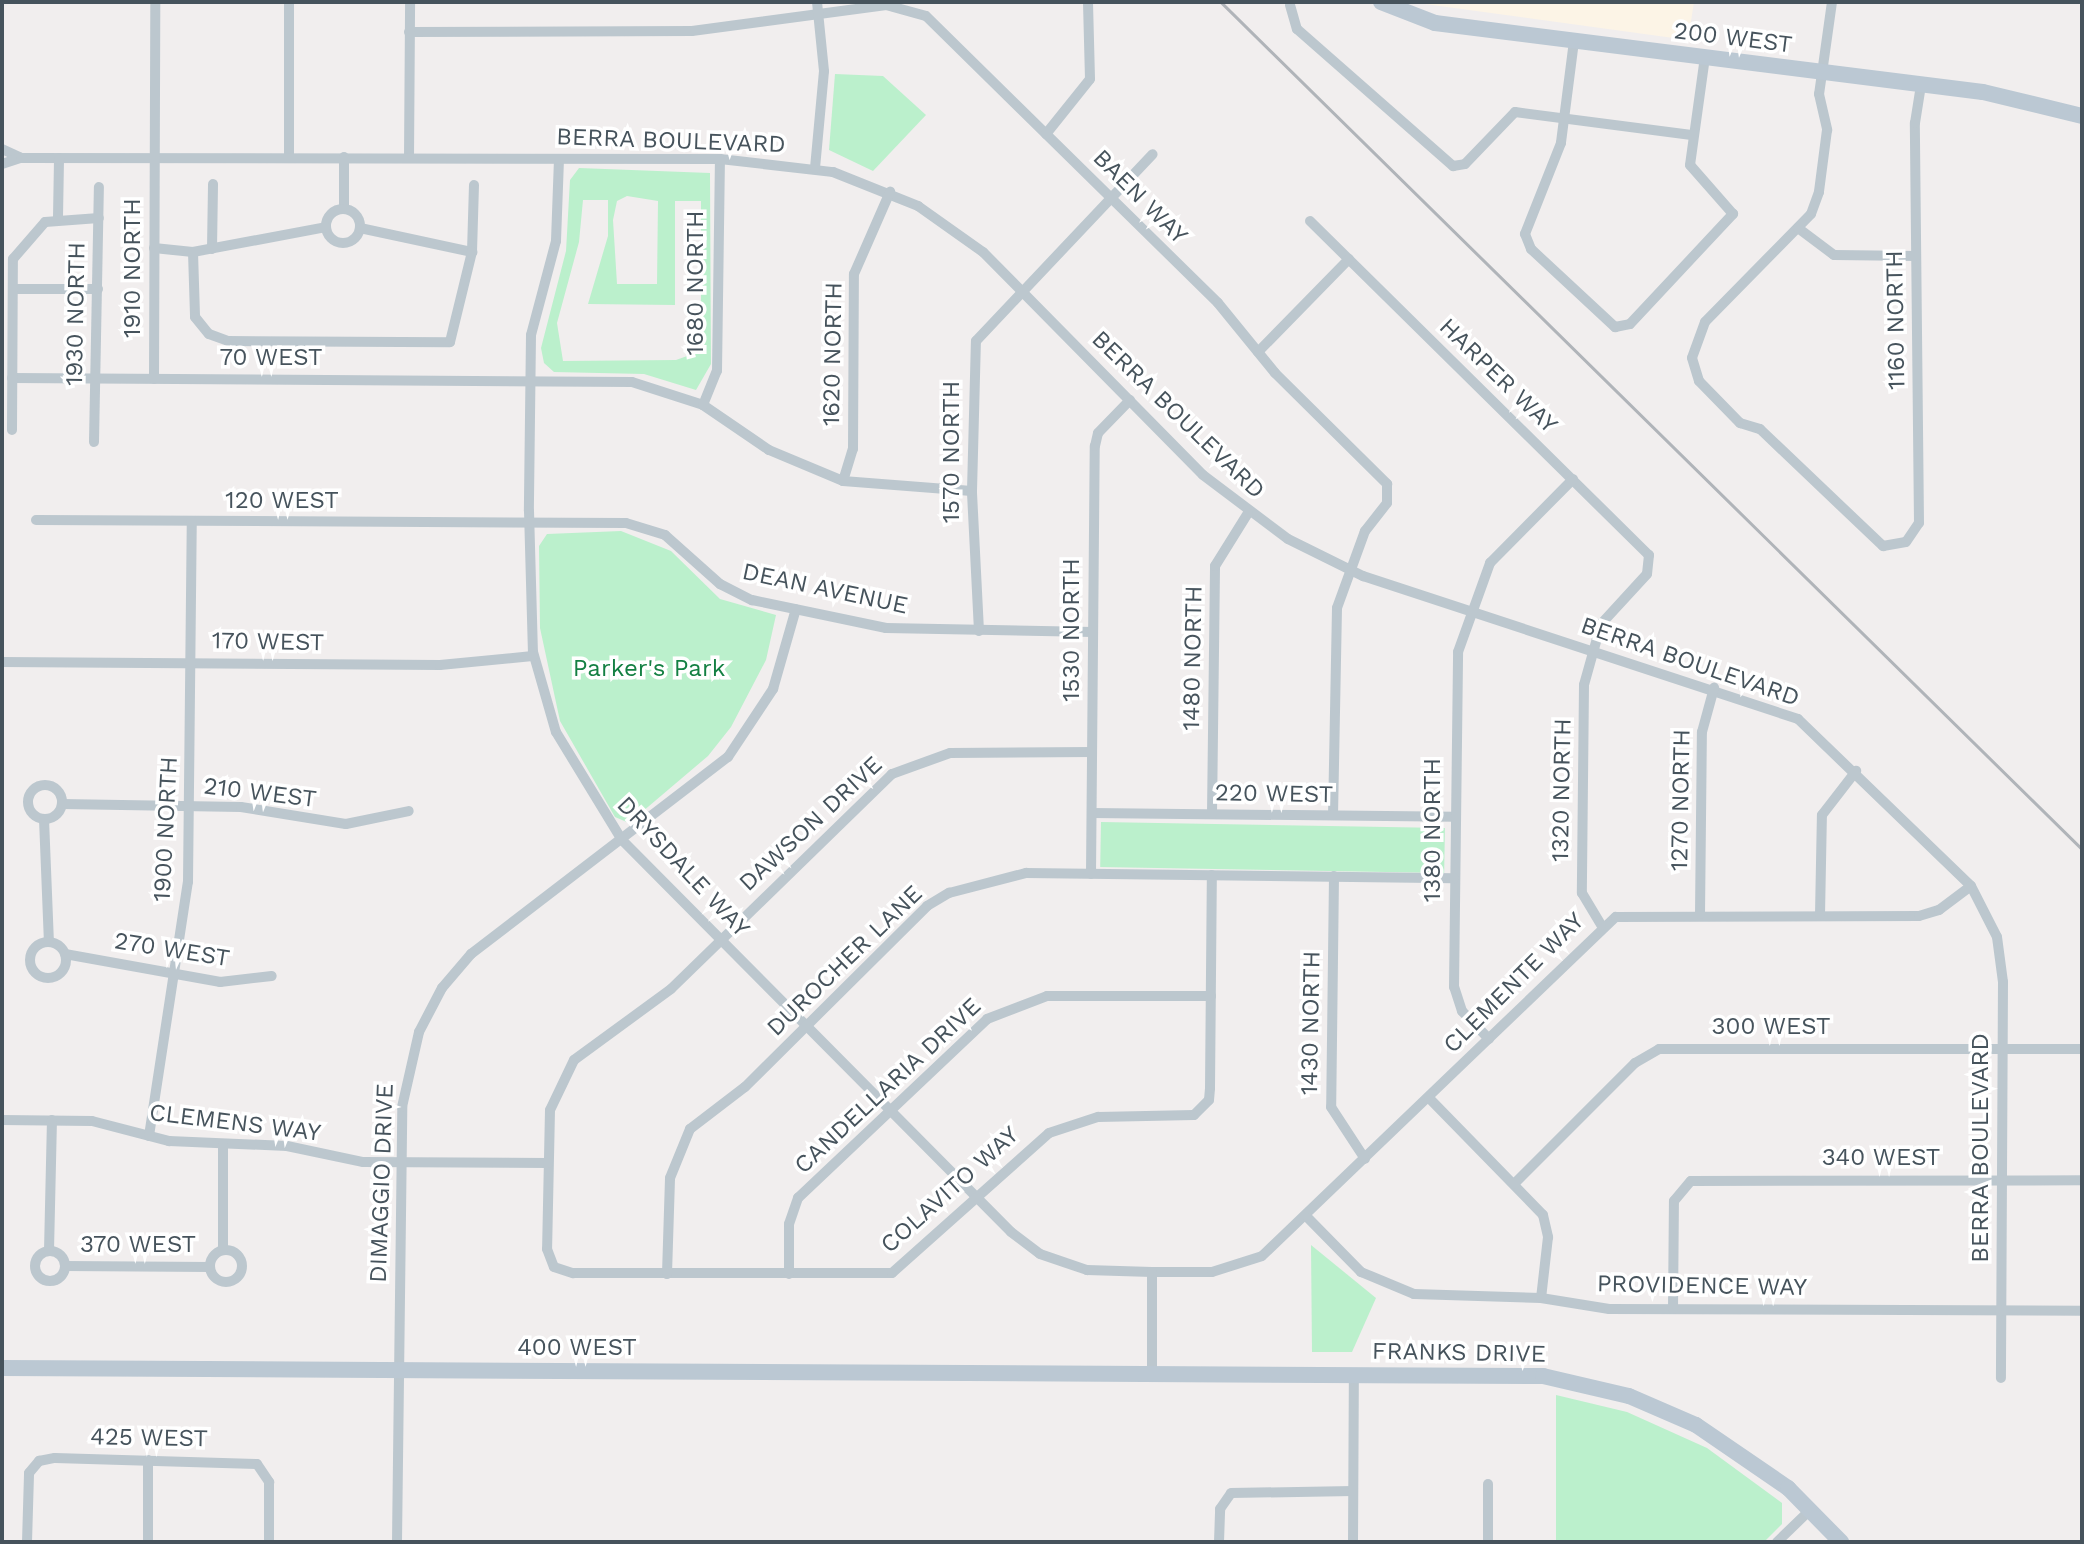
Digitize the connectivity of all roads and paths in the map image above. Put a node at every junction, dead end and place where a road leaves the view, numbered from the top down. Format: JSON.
{"nodes":[{"id":1,"x":155,"y":2,"type":"edge"},
{"id":2,"x":289,"y":2,"type":"edge"},
{"id":3,"x":410,"y":2,"type":"edge"},
{"id":4,"x":817,"y":2,"type":"edge"},
{"id":5,"x":1088,"y":2,"type":"edge"},
{"id":6,"x":1381,"y":2,"type":"edge"},
{"id":7,"x":1832,"y":2,"type":"edge"},
{"id":8,"x":1290,"y":5,"type":"dead end"},
{"id":9,"x":819,"y":14,"type":"junction"},
{"id":10,"x":409,"y":32,"type":"junction"},
{"id":11,"x":1574,"y":41,"type":"junction"},
{"id":12,"x":1705,"y":57,"type":"junction"},
{"id":13,"x":1822,"y":72,"type":"junction"},
{"id":14,"x":1921,"y":85,"type":"junction"},
{"id":15,"x":2082,"y":116,"type":"edge"},
{"id":16,"x":1565,"y":118,"type":"junction"},
{"id":17,"x":1046,"y":134,"type":"junction"},
{"id":18,"x":1692,"y":135,"type":"junction"},
{"id":19,"x":2,"y":149,"type":"edge"},
{"id":20,"x":1153,"y":154,"type":"dead end"},
{"id":21,"x":155,"y":157,"type":"junction"},
{"id":22,"x":21,"y":158,"type":"junction"},
{"id":23,"x":59,"y":158,"type":"junction"},
{"id":24,"x":289,"y":158,"type":"junction"},
{"id":25,"x":344,"y":158,"type":"junction"},
{"id":26,"x":409,"y":158,"type":"junction"},
{"id":27,"x":559,"y":159,"type":"junction"},
{"id":28,"x":720,"y":159,"type":"junction"},
{"id":29,"x":2,"y":164,"type":"edge"},
{"id":30,"x":815,"y":168,"type":"junction"},
{"id":31,"x":213,"y":184,"type":"dead end"},
{"id":32,"x":474,"y":185,"type":"dead end"},
{"id":33,"x":99,"y":187,"type":"dead end"},
{"id":34,"x":890,"y":192,"type":"junction"},
{"id":35,"x":1110,"y":198,"type":"junction"},
{"id":36,"x":344,"y":209,"type":"junction"},
{"id":37,"x":58,"y":217,"type":"junction"},
{"id":38,"x":99,"y":218,"type":"junction"},
{"id":39,"x":1310,"y":221,"type":"dead end"},
{"id":40,"x":326,"y":228,"type":"junction"},
{"id":41,"x":360,"y":228,"type":"junction"},
{"id":42,"x":1798,"y":228,"type":"junction"},
{"id":43,"x":154,"y":248,"type":"junction"},
{"id":44,"x":212,"y":249,"type":"junction"},
{"id":45,"x":193,"y":252,"type":"junction"},
{"id":46,"x":472,"y":252,"type":"junction"},
{"id":47,"x":1916,"y":256,"type":"junction"},
{"id":48,"x":1349,"y":259,"type":"junction"},
{"id":49,"x":13,"y":289,"type":"junction"},
{"id":50,"x":98,"y":289,"type":"junction"},
{"id":51,"x":1020,"y":290,"type":"junction"},
{"id":52,"x":1258,"y":352,"type":"junction"},
{"id":53,"x":12,"y":378,"type":"junction"},
{"id":54,"x":97,"y":379,"type":"junction"},
{"id":55,"x":154,"y":379,"type":"junction"},
{"id":56,"x":530,"y":380,"type":"junction"},
{"id":57,"x":1130,"y":400,"type":"junction"},
{"id":58,"x":703,"y":405,"type":"junction"},
{"id":59,"x":12,"y":430,"type":"dead end"},
{"id":60,"x":94,"y":442,"type":"dead end"},
{"id":61,"x":1573,"y":479,"type":"junction"},
{"id":62,"x":843,"y":481,"type":"junction"},
{"id":63,"x":972,"y":491,"type":"junction"},
{"id":64,"x":1248,"y":513,"type":"junction"},
{"id":65,"x":36,"y":520,"type":"dead end"},
{"id":66,"x":192,"y":521,"type":"junction"},
{"id":67,"x":529,"y":523,"type":"junction"},
{"id":68,"x":1650,"y":565,"type":"joint"},
{"id":69,"x":1349,"y":570,"type":"junction"},
{"id":70,"x":796,"y":609,"type":"junction"},
{"id":71,"x":1471,"y":611,"type":"junction"},
{"id":72,"x":979,"y":631,"type":"junction"},
{"id":73,"x":1093,"y":632,"type":"junction"},
{"id":74,"x":1593,"y":650,"type":"junction"},
{"id":75,"x":533,"y":656,"type":"junction"},
{"id":76,"x":2,"y":662,"type":"edge"},
{"id":77,"x":191,"y":662,"type":"junction"},
{"id":78,"x":1714,"y":688,"type":"junction"},
{"id":79,"x":1092,"y":752,"type":"junction"},
{"id":80,"x":1856,"y":771,"type":"junction"},
{"id":81,"x":62,"y":804,"type":"junction"},
{"id":82,"x":191,"y":806,"type":"junction"},
{"id":83,"x":409,"y":811,"type":"dead end"},
{"id":84,"x":1092,"y":813,"type":"junction"},
{"id":85,"x":1212,"y":814,"type":"junction"},
{"id":86,"x":1334,"y":815,"type":"junction"},
{"id":87,"x":1455,"y":817,"type":"junction"},
{"id":88,"x":44,"y":819,"type":"junction"},
{"id":89,"x":622,"y":840,"type":"junction"},
{"id":90,"x":1091,"y":874,"type":"junction"},
{"id":91,"x":1212,"y":875,"type":"junction"},
{"id":92,"x":1334,"y":876,"type":"junction"},
{"id":93,"x":1454,"y":877,"type":"junction"},
{"id":94,"x":1971,"y":886,"type":"junction"},
{"id":95,"x":1700,"y":914,"type":"junction"},
{"id":96,"x":1820,"y":915,"type":"junction"},
{"id":97,"x":1601,"y":925,"type":"junction"},
{"id":98,"x":721,"y":939,"type":"junction"},
{"id":99,"x":49,"y":942,"type":"junction"},
{"id":100,"x":65,"y":954,"type":"junction"},
{"id":101,"x":172,"y":973,"type":"junction"},
{"id":102,"x":272,"y":976,"type":"dead end"},
{"id":103,"x":1211,"y":996,"type":"junction"},
{"id":104,"x":806,"y":1026,"type":"junction"},
{"id":105,"x":1489,"y":1040,"type":"junction"},
{"id":106,"x":2002,"y":1049,"type":"junction"},
{"id":107,"x":2082,"y":1049,"type":"edge"},
{"id":108,"x":1429,"y":1098,"type":"junction"},
{"id":109,"x":891,"y":1111,"type":"junction"},
{"id":110,"x":2,"y":1120,"type":"edge"},
{"id":111,"x":52,"y":1120,"type":"junction"},
{"id":112,"x":149,"y":1136,"type":"junction"},
{"id":113,"x":223,"y":1145,"type":"junction"},
{"id":114,"x":1365,"y":1159,"type":"junction"},
{"id":115,"x":401,"y":1161,"type":"junction"},
{"id":116,"x":548,"y":1163,"type":"junction"},
{"id":117,"x":2001,"y":1180,"type":"junction"},
{"id":118,"x":2082,"y":1180,"type":"edge"},
{"id":119,"x":1514,"y":1184,"type":"junction"},
{"id":120,"x":976,"y":1197,"type":"junction"},
{"id":121,"x":1308,"y":1218,"type":"junction"},
{"id":122,"x":223,"y":1250,"type":"junction"},
{"id":123,"x":49,"y":1251,"type":"junction"},
{"id":124,"x":65,"y":1266,"type":"junction"},
{"id":125,"x":210,"y":1267,"type":"junction"},
{"id":126,"x":554,"y":1267,"type":"joint"},
{"id":127,"x":1152,"y":1272,"type":"junction"},
{"id":128,"x":667,"y":1274,"type":"junction"},
{"id":129,"x":789,"y":1274,"type":"junction"},
{"id":130,"x":1541,"y":1298,"type":"junction"},
{"id":131,"x":1673,"y":1309,"type":"junction"},
{"id":132,"x":2001,"y":1310,"type":"junction"},
{"id":133,"x":2082,"y":1311,"type":"edge"},
{"id":134,"x":2,"y":1368,"type":"edge"},
{"id":135,"x":400,"y":1370,"type":"junction"},
{"id":136,"x":1152,"y":1372,"type":"junction"},
{"id":137,"x":1354,"y":1374,"type":"junction"},
{"id":138,"x":2001,"y":1378,"type":"dead end"},
{"id":139,"x":148,"y":1460,"type":"junction"},
{"id":140,"x":1489,"y":1484,"type":"dead end"},
{"id":141,"x":1353,"y":1491,"type":"junction"},
{"id":142,"x":1810,"y":1510,"type":"junction"},
{"id":143,"x":27,"y":1542,"type":"edge"},
{"id":144,"x":148,"y":1542,"type":"edge"},
{"id":145,"x":269,"y":1542,"type":"edge"},
{"id":146,"x":397,"y":1542,"type":"edge"},
{"id":147,"x":1219,"y":1542,"type":"edge"},
{"id":148,"x":1353,"y":1542,"type":"edge"},
{"id":149,"x":1489,"y":1542,"type":"edge"},
{"id":150,"x":1777,"y":1542,"type":"edge"},
{"id":151,"x":1842,"y":1542,"type":"edge"}],
"edges":[{"from":1,"to":21,"type":"street","name":"1910 NORTH"},
{"from":2,"to":24,"type":"street"},
{"from":3,"to":10,"type":"street"},
{"from":4,"to":9,"type":"street"},
{"from":5,"to":17,"type":"street"},
{"from":6,"to":11,"type":"street","name":"200 WEST"},
{"from":7,"to":13,"type":"street"},
{"from":8,"to":16,"type":"street"},
{"from":9,"to":10,"type":"street","name":"BAEN WAY"},
{"from":9,"to":17,"type":"street","name":"BAEN WAY"},
{"from":9,"to":30,"type":"street"},
{"from":10,"to":26,"type":"street"},
{"from":11,"to":12,"type":"street","name":"200 WEST"},
{"from":11,"to":16,"type":"street"},
{"from":12,"to":13,"type":"street","name":"200 WEST"},
{"from":12,"to":18,"type":"street"},
{"from":13,"to":14,"type":"street","name":"200 WEST"},
{"from":13,"to":42,"type":"street"},
{"from":14,"to":15,"type":"street","name":"200 WEST"},
{"from":14,"to":47,"type":"street","name":"1160 NORTH"},
{"from":16,"to":18,"type":"street"},
{"from":16,"to":18,"type":"street"},
{"from":17,"to":35,"type":"street","name":"BAEN WAY"},
{"from":19,"to":22,"type":"street","name":"BERRA BOULEVARD"},
{"from":20,"to":35,"type":"street","name":"1570 NORTH"},
{"from":21,"to":23,"type":"street","name":"BERRA BOULEVARD"},
{"from":21,"to":24,"type":"street","name":"BERRA BOULEVARD"},
{"from":21,"to":43,"type":"street","name":"1910 NORTH"},
{"from":22,"to":23,"type":"street","name":"BERRA BOULEVARD"},
{"from":22,"to":29,"type":"street","name":"BERRA BOULEVARD"},
{"from":23,"to":37,"type":"street"},
{"from":24,"to":25,"type":"street","name":"BERRA BOULEVARD"},
{"from":25,"to":26,"type":"street","name":"BERRA BOULEVARD"},
{"from":25,"to":36,"type":"street"},
{"from":26,"to":27,"type":"street","name":"BERRA BOULEVARD"},
{"from":27,"to":28,"type":"street","name":"BERRA BOULEVARD"},
{"from":27,"to":56,"type":"street","name":"DRYSDALE WAY"},
{"from":28,"to":30,"type":"street","name":"BERRA BOULEVARD"},
{"from":28,"to":58,"type":"street","name":"1680 NORTH"},
{"from":30,"to":34,"type":"street","name":"BERRA BOULEVARD"},
{"from":31,"to":44,"type":"street"},
{"from":32,"to":46,"type":"street"},
{"from":33,"to":38,"type":"street","name":"1930 NORTH"},
{"from":34,"to":51,"type":"street","name":"BERRA BOULEVARD"},
{"from":34,"to":62,"type":"street","name":"1620 NORTH"},
{"from":35,"to":51,"type":"street","name":"1570 NORTH"},
{"from":35,"to":52,"type":"street","name":"BAEN WAY"},
{"from":36,"to":40,"type":"street"},
{"from":36,"to":41,"type":"street"},
{"from":37,"to":38,"type":"street"},
{"from":37,"to":49,"type":"street"},
{"from":38,"to":50,"type":"street","name":"1930 NORTH"},
{"from":39,"to":48,"type":"street","name":"HARPER WAY"},
{"from":40,"to":41,"type":"street"},
{"from":40,"to":44,"type":"street"},
{"from":41,"to":46,"type":"street"},
{"from":42,"to":47,"type":"street"},
{"from":42,"to":47,"type":"street","name":"1160 NORTH"},
{"from":43,"to":45,"type":"street"},
{"from":43,"to":55,"type":"street","name":"1910 NORTH"},
{"from":44,"to":45,"type":"street"},
{"from":45,"to":46,"type":"street"},
{"from":48,"to":52,"type":"street"},
{"from":48,"to":61,"type":"street","name":"HARPER WAY"},
{"from":49,"to":50,"type":"street"},
{"from":49,"to":53,"type":"street"},
{"from":50,"to":54,"type":"street","name":"1930 NORTH"},
{"from":51,"to":57,"type":"street","name":"BERRA BOULEVARD"},
{"from":51,"to":63,"type":"street","name":"1570 NORTH"},
{"from":52,"to":69,"type":"street","name":"BAEN WAY"},
{"from":53,"to":54,"type":"street","name":"70 WEST"},
{"from":53,"to":59,"type":"street"},
{"from":54,"to":55,"type":"street","name":"70 WEST"},
{"from":54,"to":60,"type":"street","name":"1930 NORTH"},
{"from":55,"to":56,"type":"street","name":"70 WEST"},
{"from":56,"to":58,"type":"street","name":"70 WEST"},
{"from":56,"to":67,"type":"street","name":"DRYSDALE WAY"},
{"from":57,"to":64,"type":"street","name":"BERRA BOULEVARD"},
{"from":57,"to":73,"type":"street","name":"1530 NORTH"},
{"from":58,"to":62,"type":"street","name":"70 WEST"},
{"from":61,"to":68,"type":"street","name":"HARPER WAY"},
{"from":61,"to":71,"type":"street","name":"1380 NORTH"},
{"from":62,"to":63,"type":"street","name":"70 WEST"},
{"from":63,"to":72,"type":"street","name":"1570 NORTH"},
{"from":64,"to":69,"type":"street","name":"BERRA BOULEVARD"},
{"from":64,"to":85,"type":"street","name":"1480 NORTH"},
{"from":65,"to":66,"type":"street","name":"120 WEST"},
{"from":66,"to":67,"type":"street","name":"120 WEST"},
{"from":66,"to":77,"type":"street","name":"1900 NORTH"},
{"from":67,"to":70,"type":"street","name":"DEAN AVENUE"},
{"from":67,"to":75,"type":"street","name":"DRYSDALE WAY"},
{"from":68,"to":74,"type":"street","name":"1320 NORTH"},
{"from":69,"to":71,"type":"street","name":"BERRA BOULEVARD"},
{"from":69,"to":86,"type":"street"},
{"from":70,"to":72,"type":"street","name":"DEAN AVENUE"},
{"from":70,"to":89,"type":"street","name":"DIMAGGIO DRIVE"},
{"from":71,"to":74,"type":"street","name":"BERRA BOULEVARD"},
{"from":71,"to":87,"type":"street","name":"1380 NORTH"},
{"from":72,"to":73,"type":"street","name":"DEAN AVENUE"},
{"from":73,"to":79,"type":"street","name":"1530 NORTH"},
{"from":74,"to":78,"type":"street","name":"BERRA BOULEVARD"},
{"from":74,"to":97,"type":"street","name":"1320 NORTH"},
{"from":75,"to":77,"type":"street","name":"170 WEST"},
{"from":75,"to":89,"type":"street","name":"DRYSDALE WAY"},
{"from":76,"to":77,"type":"street","name":"170 WEST"},
{"from":77,"to":82,"type":"street","name":"1900 NORTH"},
{"from":78,"to":80,"type":"street","name":"BERRA BOULEVARD"},
{"from":78,"to":95,"type":"street","name":"1270 NORTH"},
{"from":79,"to":84,"type":"street","name":"1530 NORTH"},
{"from":79,"to":98,"type":"street","name":"DAWSON DRIVE"},
{"from":80,"to":94,"type":"street","name":"BERRA BOULEVARD"},
{"from":80,"to":96,"type":"street"},
{"from":81,"to":82,"type":"street","name":"210 WEST"},
{"from":81,"to":88,"type":"street"},
{"from":81,"to":88,"type":"street"},
{"from":82,"to":83,"type":"street","name":"210 WEST"},
{"from":82,"to":101,"type":"street","name":"1900 NORTH"},
{"from":84,"to":85,"type":"street","name":"220 WEST"},
{"from":84,"to":90,"type":"street","name":"1530 NORTH"},
{"from":85,"to":86,"type":"street","name":"220 WEST"},
{"from":86,"to":87,"type":"street","name":"220 WEST"},
{"from":87,"to":93,"type":"street","name":"1380 NORTH"},
{"from":88,"to":99,"type":"street"},
{"from":89,"to":98,"type":"street","name":"DRYSDALE WAY"},
{"from":89,"to":115,"type":"street","name":"DIMAGGIO DRIVE"},
{"from":90,"to":91,"type":"street","name":"DUROCHER LANE"},
{"from":90,"to":104,"type":"street","name":"DUROCHER LANE"},
{"from":91,"to":92,"type":"street","name":"DUROCHER LANE"},
{"from":91,"to":103,"type":"street"},
{"from":92,"to":93,"type":"street","name":"DUROCHER LANE"},
{"from":92,"to":114,"type":"street","name":"1430 NORTH"},
{"from":93,"to":105,"type":"street","name":"1380 NORTH"},
{"from":94,"to":96,"type":"street","name":"CLEMENTE WAY"},
{"from":94,"to":106,"type":"street","name":"BERRA BOULEVARD"},
{"from":95,"to":96,"type":"street","name":"CLEMENTE WAY"},
{"from":95,"to":97,"type":"street","name":"CLEMENTE WAY"},
{"from":97,"to":105,"type":"street","name":"CLEMENTE WAY"},
{"from":98,"to":104,"type":"street","name":"DRYSDALE WAY"},
{"from":98,"to":116,"type":"street","name":"DAWSON DRIVE"},
{"from":99,"to":100,"type":"street"},
{"from":99,"to":100,"type":"street"},
{"from":100,"to":101,"type":"street","name":"270 WEST"},
{"from":101,"to":102,"type":"street","name":"270 WEST"},
{"from":101,"to":112,"type":"street","name":"1900 NORTH"},
{"from":103,"to":109,"type":"street","name":"CANDELLARIA DRIVE"},
{"from":103,"to":120,"type":"street","name":"COLAVITO WAY"},
{"from":104,"to":109,"type":"street","name":"DRYSDALE WAY"},
{"from":104,"to":128,"type":"street","name":"DUROCHER LANE"},
{"from":105,"to":108,"type":"street","name":"CLEMENTE WAY"},
{"from":106,"to":107,"type":"street","name":"300 WEST"},
{"from":106,"to":117,"type":"street","name":"BERRA BOULEVARD"},
{"from":106,"to":119,"type":"street","name":"300 WEST"},
{"from":108,"to":114,"type":"street","name":"CLEMENTE WAY"},
{"from":108,"to":119,"type":"street"},
{"from":109,"to":120,"type":"street","name":"DRYSDALE WAY"},
{"from":109,"to":129,"type":"street","name":"CANDELLARIA DRIVE"},
{"from":110,"to":111,"type":"street","name":"CLEMENS WAY"},
{"from":111,"to":112,"type":"street","name":"CLEMENS WAY"},
{"from":111,"to":123,"type":"street"},
{"from":112,"to":113,"type":"street","name":"CLEMENS WAY"},
{"from":113,"to":115,"type":"street","name":"CLEMENS WAY"},
{"from":113,"to":122,"type":"street"},
{"from":114,"to":121,"type":"street","name":"CLEMENTE WAY"},
{"from":115,"to":116,"type":"street","name":"CLEMENS WAY"},
{"from":115,"to":135,"type":"street","name":"DIMAGGIO DRIVE"},
{"from":116,"to":126,"type":"street","name":"DAWSON DRIVE"},
{"from":117,"to":118,"type":"street","name":"340 WEST"},
{"from":117,"to":131,"type":"street","name":"340 WEST"},
{"from":117,"to":132,"type":"street","name":"BERRA BOULEVARD"},
{"from":119,"to":130,"type":"street"},
{"from":120,"to":127,"type":"street","name":"DRYSDALE WAY"},
{"from":120,"to":129,"type":"street","name":"COLAVITO WAY"},
{"from":121,"to":127,"type":"street","name":"CLEMENTE WAY"},
{"from":121,"to":130,"type":"street","name":"PROVIDENCE WAY"},
{"from":122,"to":125,"type":"street"},
{"from":122,"to":125,"type":"street"},
{"from":123,"to":124,"type":"street"},
{"from":123,"to":124,"type":"street"},
{"from":124,"to":125,"type":"street","name":"370 WEST"},
{"from":126,"to":128,"type":"street","name":"COLAVITO WAY"},
{"from":127,"to":136,"type":"street"},
{"from":128,"to":129,"type":"street","name":"COLAVITO WAY"},
{"from":130,"to":131,"type":"street","name":"PROVIDENCE WAY"},
{"from":131,"to":132,"type":"street","name":"PROVIDENCE WAY"},
{"from":132,"to":133,"type":"street","name":"PROVIDENCE WAY"},
{"from":132,"to":138,"type":"street","name":"BERRA BOULEVARD"},
{"from":134,"to":135,"type":"street","name":"400 WEST"},
{"from":135,"to":136,"type":"street","name":"400 WEST"},
{"from":135,"to":146,"type":"street","name":"DIMAGGIO DRIVE"},
{"from":136,"to":137,"type":"street","name":"FRANKS DRIVE"},
{"from":137,"to":141,"type":"street"},
{"from":137,"to":142,"type":"street","name":"FRANKS DRIVE"},
{"from":139,"to":143,"type":"street","name":"425 WEST"},
{"from":139,"to":144,"type":"street"},
{"from":139,"to":145,"type":"street","name":"425 WEST"},
{"from":140,"to":149,"type":"street"},
{"from":141,"to":147,"type":"street"},
{"from":141,"to":148,"type":"street"},
{"from":142,"to":150,"type":"street"},
{"from":142,"to":151,"type":"street","name":"FRANKS DRIVE"}]}
